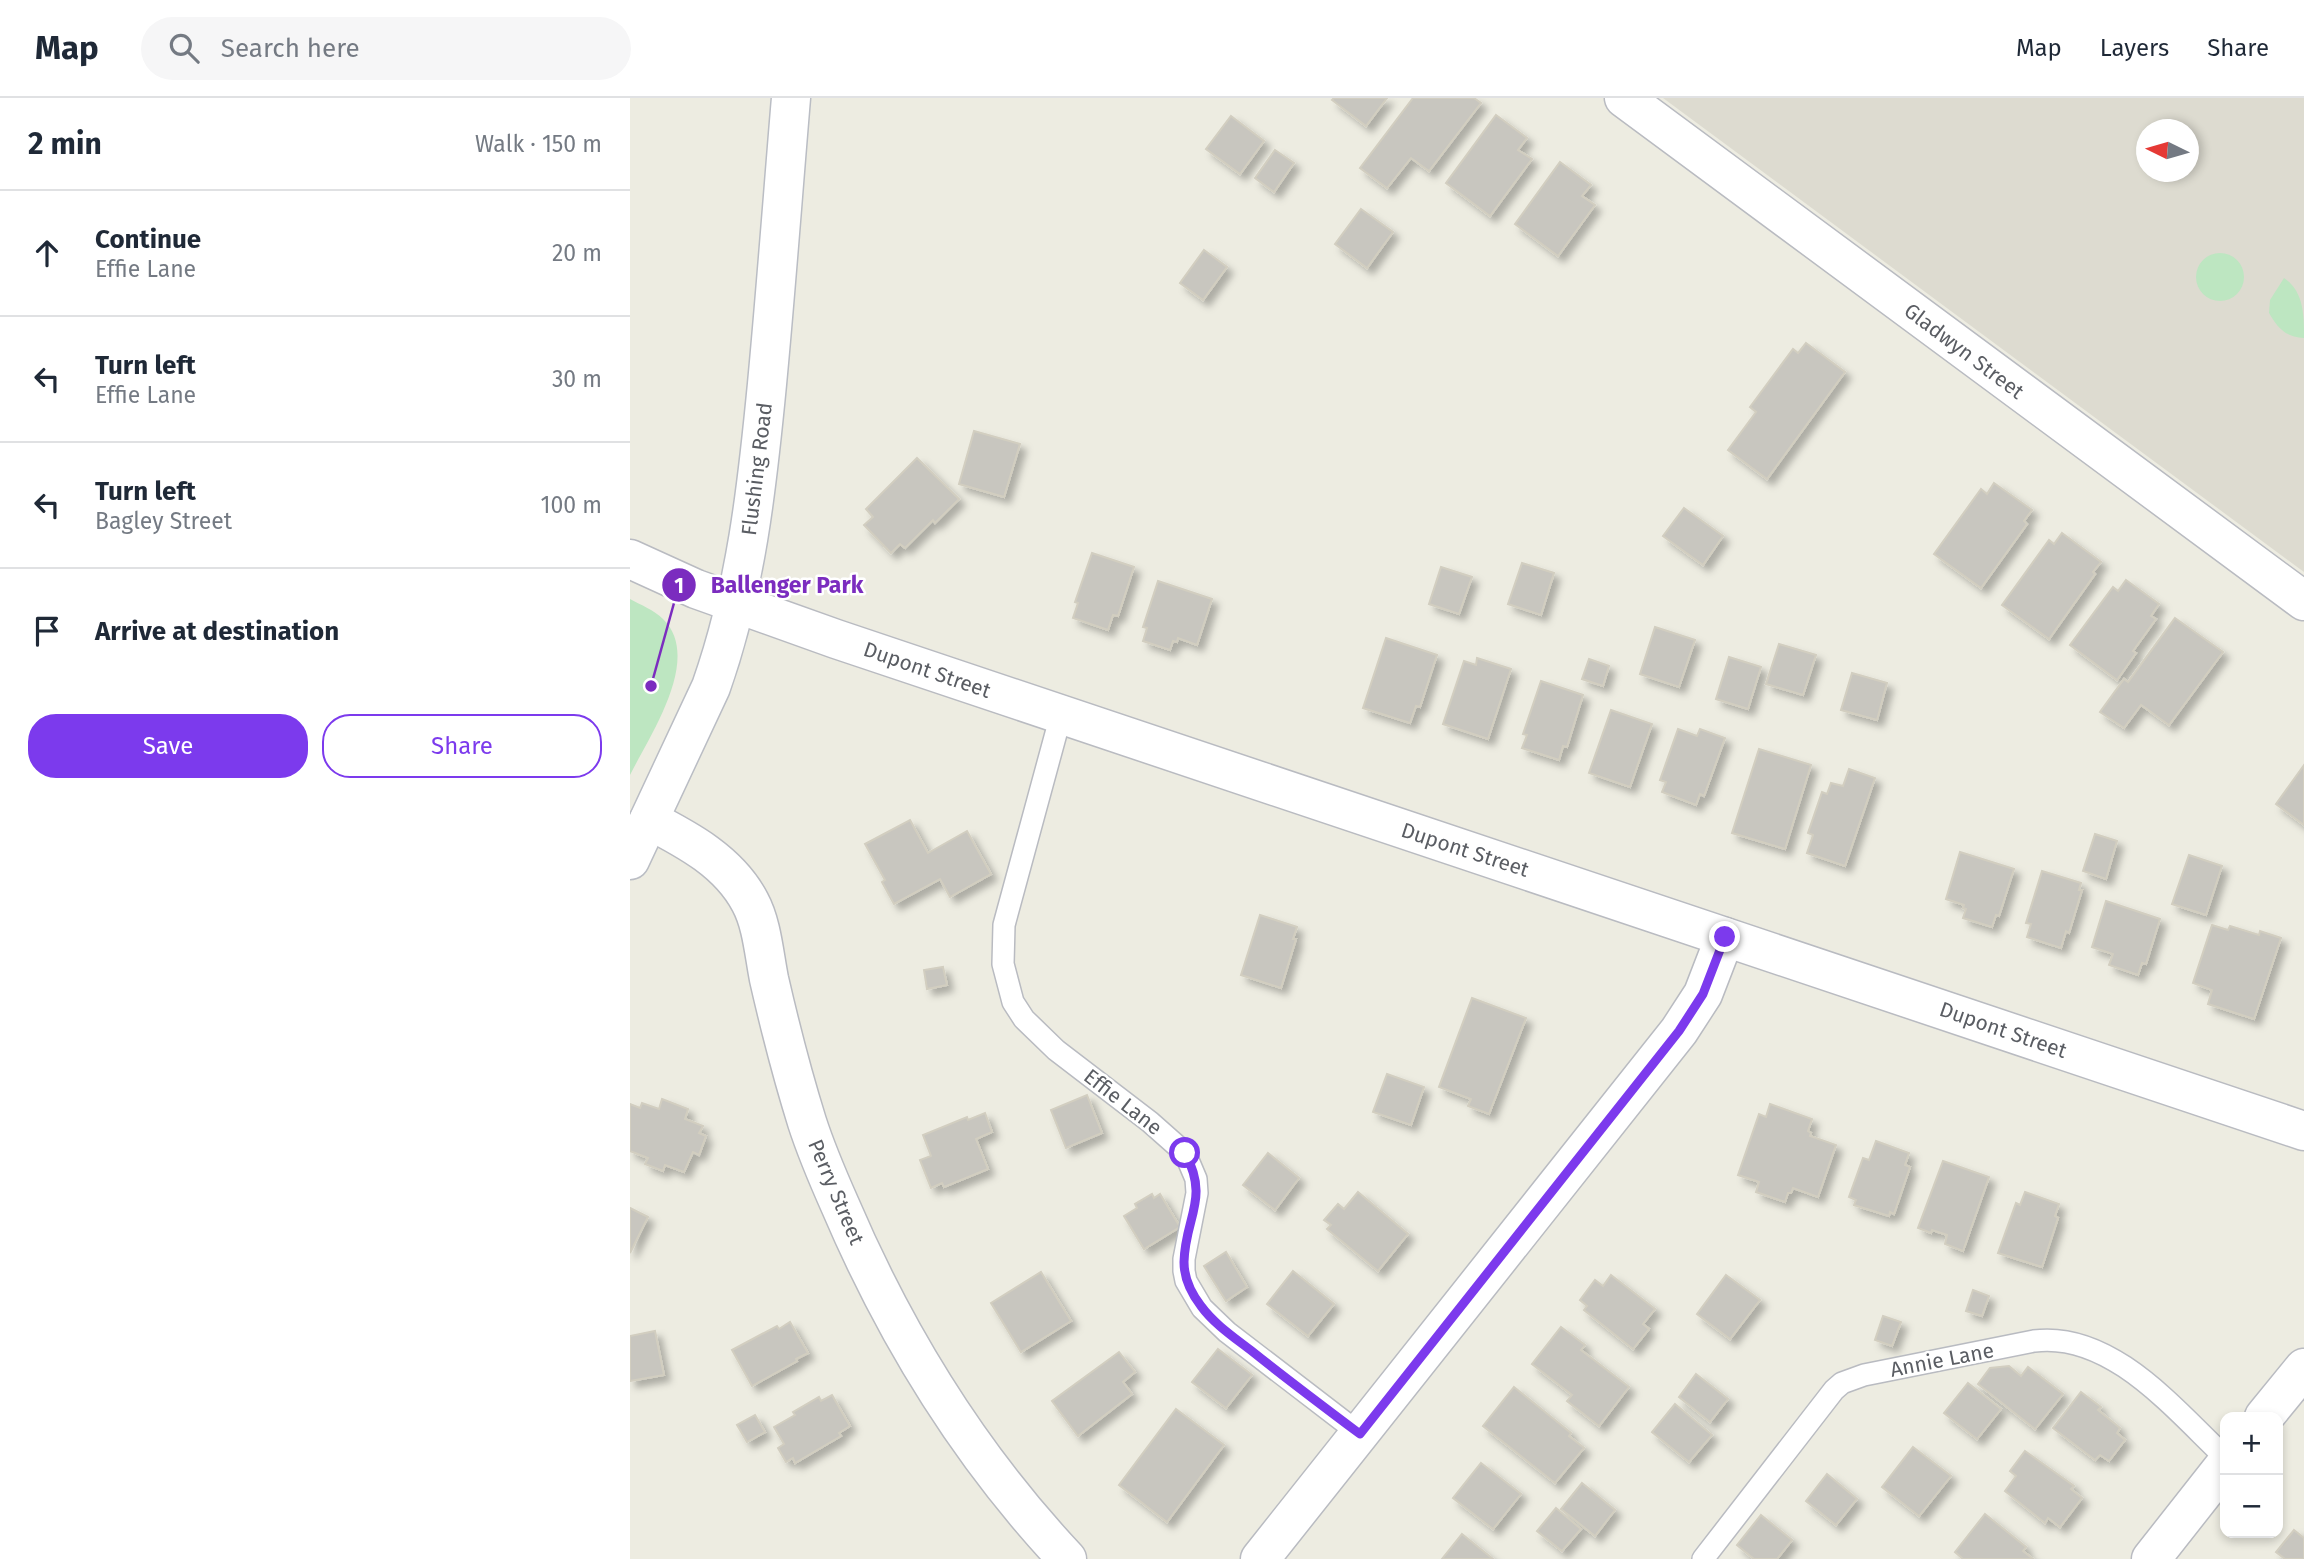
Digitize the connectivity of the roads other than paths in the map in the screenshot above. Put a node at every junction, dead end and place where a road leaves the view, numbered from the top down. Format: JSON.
{"nodes":[{"id":1,"x":791,"y":98,"type":"edge"},
{"id":2,"x":1624,"y":98,"type":"edge"},
{"id":3,"x":630,"y":559,"type":"edge"},
{"id":4,"x":2304,"y":601,"type":"edge"},
{"id":5,"x":737,"y":604,"type":"junction"},
{"id":6,"x":1061,"y":715,"type":"junction"},
{"id":7,"x":649,"y":820,"type":"junction"},
{"id":8,"x":630,"y":860,"type":"edge"},
{"id":9,"x":1725,"y":937,"type":"junction"},
{"id":10,"x":2304,"y":1131,"type":"edge"},
{"id":11,"x":2304,"y":1368,"type":"edge"},
{"id":12,"x":2268,"y":1412,"type":"edge"},
{"id":13,"x":1360,"y":1434,"type":"junction"},
{"id":14,"x":2220,"y":1452,"type":"edge"},
{"id":15,"x":2220,"y":1471,"type":"edge"},
{"id":16,"x":1067,"y":1559,"type":"edge"},
{"id":17,"x":1260,"y":1559,"type":"edge"},
{"id":18,"x":1703,"y":1559,"type":"edge"},
{"id":19,"x":2151,"y":1559,"type":"edge"}],
"edges":[{"from":1,"to":5,"type":"street","name":"Flushing Road"},
{"from":2,"to":4,"type":"street","name":"Gladwyn Street"},
{"from":3,"to":5,"type":"street","name":"Dupont Street"},
{"from":5,"to":6,"type":"street","name":"Dupont Street"},
{"from":5,"to":7,"type":"street","name":"Flushing Road"},
{"from":6,"to":9,"type":"street","name":"Dupont Street"},
{"from":6,"to":13,"type":"lane","name":"Effie Lane"},
{"from":7,"to":8,"type":"street","name":"Flushing Road"},
{"from":7,"to":16,"type":"street","name":"Perry Street"},
{"from":9,"to":10,"type":"street","name":"Dupont Street"},
{"from":9,"to":13,"type":"street"},
{"from":11,"to":12,"type":"street"},
{"from":13,"to":17,"type":"street"},
{"from":14,"to":18,"type":"lane","name":"Annie Lane"},
{"from":15,"to":19,"type":"street"}]}
